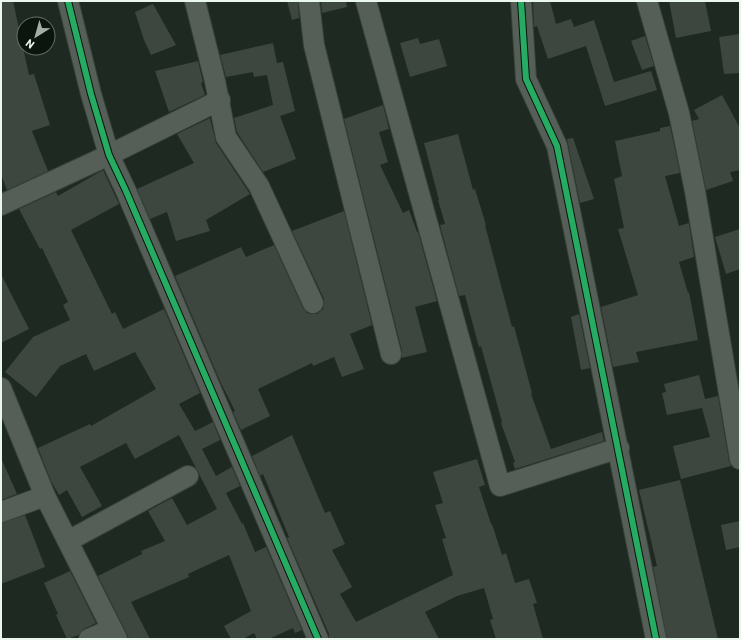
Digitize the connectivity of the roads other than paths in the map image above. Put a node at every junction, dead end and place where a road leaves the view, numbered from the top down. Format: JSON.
{"nodes":[{"id":1,"x":68,"y":1,"type":"edge"},
{"id":2,"x":195,"y":1,"type":"edge"},
{"id":3,"x":309,"y":1,"type":"edge"},
{"id":4,"x":366,"y":1,"type":"edge"},
{"id":5,"x":521,"y":1,"type":"edge"},
{"id":6,"x":647,"y":1,"type":"edge"},
{"id":7,"x":220,"y":100,"type":"junction"},
{"id":8,"x":109,"y":154,"type":"junction"},
{"id":9,"x":1,"y":205,"type":"edge"},
{"id":10,"x":313,"y":303,"type":"dead end"},
{"id":11,"x":392,"y":354,"type":"dead end"},
{"id":12,"x":1,"y":388,"type":"edge"},
{"id":13,"x":619,"y":448,"type":"junction"},
{"id":14,"x":740,"y":459,"type":"edge"},
{"id":15,"x":188,"y":476,"type":"dead end"},
{"id":16,"x":45,"y":496,"type":"junction"},
{"id":17,"x":1,"y":512,"type":"edge"},
{"id":18,"x":68,"y":541,"type":"junction"},
{"id":19,"x":114,"y":634,"type":"edge"},
{"id":20,"x":88,"y":639,"type":"edge"},
{"id":21,"x":318,"y":639,"type":"edge"},
{"id":22,"x":656,"y":639,"type":"edge"}],
"edges":[{"from":1,"to":8,"type":"street"},
{"from":2,"to":7,"type":"street"},
{"from":3,"to":11,"type":"street"},
{"from":4,"to":13,"type":"street"},
{"from":5,"to":13,"type":"street"},
{"from":6,"to":14,"type":"street"},
{"from":7,"to":8,"type":"street"},
{"from":7,"to":10,"type":"street"},
{"from":8,"to":9,"type":"street"},
{"from":8,"to":21,"type":"street"},
{"from":12,"to":16,"type":"street"},
{"from":13,"to":22,"type":"street"},
{"from":15,"to":18,"type":"street"},
{"from":16,"to":17,"type":"street"},
{"from":16,"to":18,"type":"street"},
{"from":18,"to":19,"type":"street"},
{"from":19,"to":20,"type":"street"}]}
